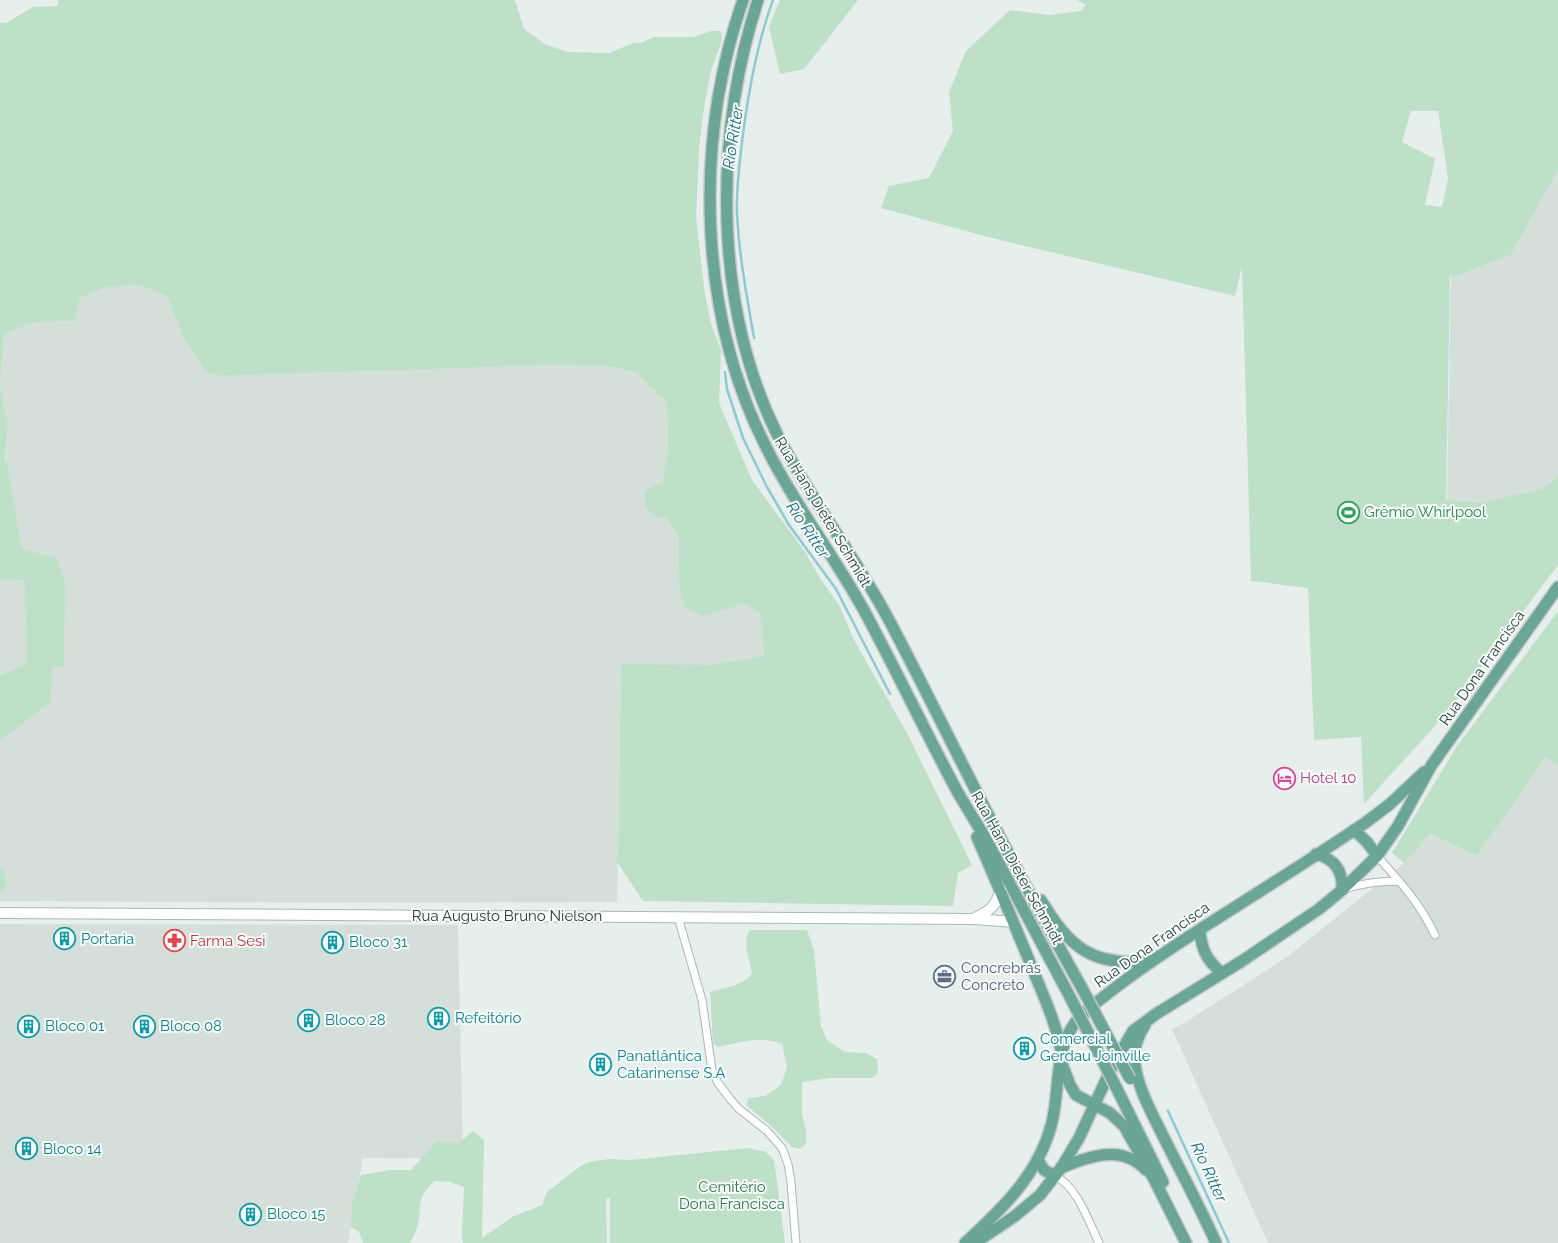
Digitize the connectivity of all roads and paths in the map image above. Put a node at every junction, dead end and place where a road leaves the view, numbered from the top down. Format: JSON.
{"nodes":[{"id":1,"x":743,"y":0,"type":"edge"},
{"id":2,"x":758,"y":0,"type":"edge"},
{"id":3,"x":1558,"y":587,"type":"edge"},
{"id":4,"x":1431,"y":766,"type":"junction"},
{"id":5,"x":973,"y":785,"type":"junction"},
{"id":6,"x":958,"y":792,"type":"junction"},
{"id":7,"x":1354,"y":830,"type":"junction"},
{"id":8,"x":1316,"y":854,"type":"junction"},
{"id":9,"x":1377,"y":856,"type":"junction"},
{"id":10,"x":1399,"y":881,"type":"junction"},
{"id":11,"x":1000,"y":890,"type":"junction"},
{"id":12,"x":1342,"y":890,"type":"junction"},
{"id":13,"x":0,"y":913,"type":"edge"},
{"id":14,"x":678,"y":917,"type":"junction"},
{"id":15,"x":974,"y":919,"type":"junction"},
{"id":16,"x":1014,"y":922,"type":"junction"},
{"id":17,"x":1200,"y":930,"type":"junction"},
{"id":18,"x":1435,"y":935,"type":"dead end"},
{"id":19,"x":1150,"y":961,"type":"junction"},
{"id":20,"x":1222,"y":973,"type":"junction"},
{"id":21,"x":1148,"y":1018,"type":"junction"},
{"id":22,"x":1061,"y":1056,"type":"junction"},
{"id":23,"x":1095,"y":1104,"type":"junction"},
{"id":24,"x":1038,"y":1160,"type":"junction"},
{"id":25,"x":1058,"y":1172,"type":"junction"},
{"id":26,"x":1154,"y":1179,"type":"junction"},
{"id":27,"x":796,"y":1243,"type":"edge"},
{"id":28,"x":965,"y":1243,"type":"edge"},
{"id":29,"x":975,"y":1243,"type":"edge"},
{"id":30,"x":1099,"y":1243,"type":"edge"},
{"id":31,"x":1186,"y":1243,"type":"edge"},
{"id":32,"x":1194,"y":1243,"type":"edge"},
{"id":33,"x":1208,"y":1243,"type":"edge"},
{"id":34,"x":1216,"y":1243,"type":"edge"}],
"edges":[{"from":1,"to":6,"type":"main road","name":"Rua Hans Dieter Schmidt"},
{"from":2,"to":5,"type":"main road","name":"Rua Hans Dieter Schmidt"},
{"from":3,"to":4,"type":"main road","name":"Rua Dona Francisca"},
{"from":4,"to":7,"type":"main road","name":"Rua Dona Francisca"},
{"from":4,"to":9,"type":"main road","name":"Rua Dona Francisca"},
{"from":5,"to":19,"type":"main road"},
{"from":5,"to":33,"type":"main road","name":"Rua Hans Dieter Schmidt","bridge":true},
{"from":6,"to":11,"type":"main road"},
{"from":6,"to":32,"type":"main road","name":"Rua Hans Dieter Schmidt","bridge":true},
{"from":7,"to":8,"type":"main road","name":"Rua Dona Francisca"},
{"from":7,"to":9,"type":"main road"},
{"from":8,"to":12,"type":"main road"},
{"from":8,"to":17,"type":"main road","name":"Rua Dona Francisca"},
{"from":9,"to":10,"type":"street"},
{"from":9,"to":12,"type":"main road","name":"Rua Dona Francisca"},
{"from":10,"to":12,"type":"street"},
{"from":10,"to":18,"type":"street"},
{"from":11,"to":15,"type":"main road"},
{"from":11,"to":16,"type":"main road"},
{"from":12,"to":20,"type":"main road","name":"Rua Dona Francisca"},
{"from":13,"to":14,"type":"main road","name":"Rua Augusto Bruno Nielson"},
{"from":14,"to":15,"type":"main road","name":"Rua Augusto Bruno Nielson"},
{"from":14,"to":27,"type":"street"},
{"from":15,"to":16,"type":"main road","name":"Rua Augusto Bruno Nielson"},
{"from":16,"to":22,"type":"main road"},
{"from":17,"to":19,"type":"main road","name":"Rua Dona Francisca"},
{"from":17,"to":20,"type":"main road"},
{"from":19,"to":22,"type":"main road","name":"Rua Dona Francisca"},
{"from":20,"to":21,"type":"main road","name":"Rua Dona Francisca"},
{"from":21,"to":23,"type":"main road","name":"Rua Dona Francisca"},
{"from":21,"to":34,"type":"main road"},
{"from":22,"to":23,"type":"main road"},
{"from":22,"to":24,"type":"main road","name":"Rua Dona Francisca"},
{"from":23,"to":25,"type":"main road","name":"Rua Dona Francisca"},
{"from":23,"to":26,"type":"main road"},
{"from":24,"to":25,"type":"main road"},
{"from":24,"to":28,"type":"main road","name":"Rua Dona Francisca"},
{"from":25,"to":26,"type":"main road"},
{"from":25,"to":29,"type":"main road","name":"Rua Dona Francisca"},
{"from":25,"to":30,"type":"street"},
{"from":26,"to":31,"type":"main road"}]}
